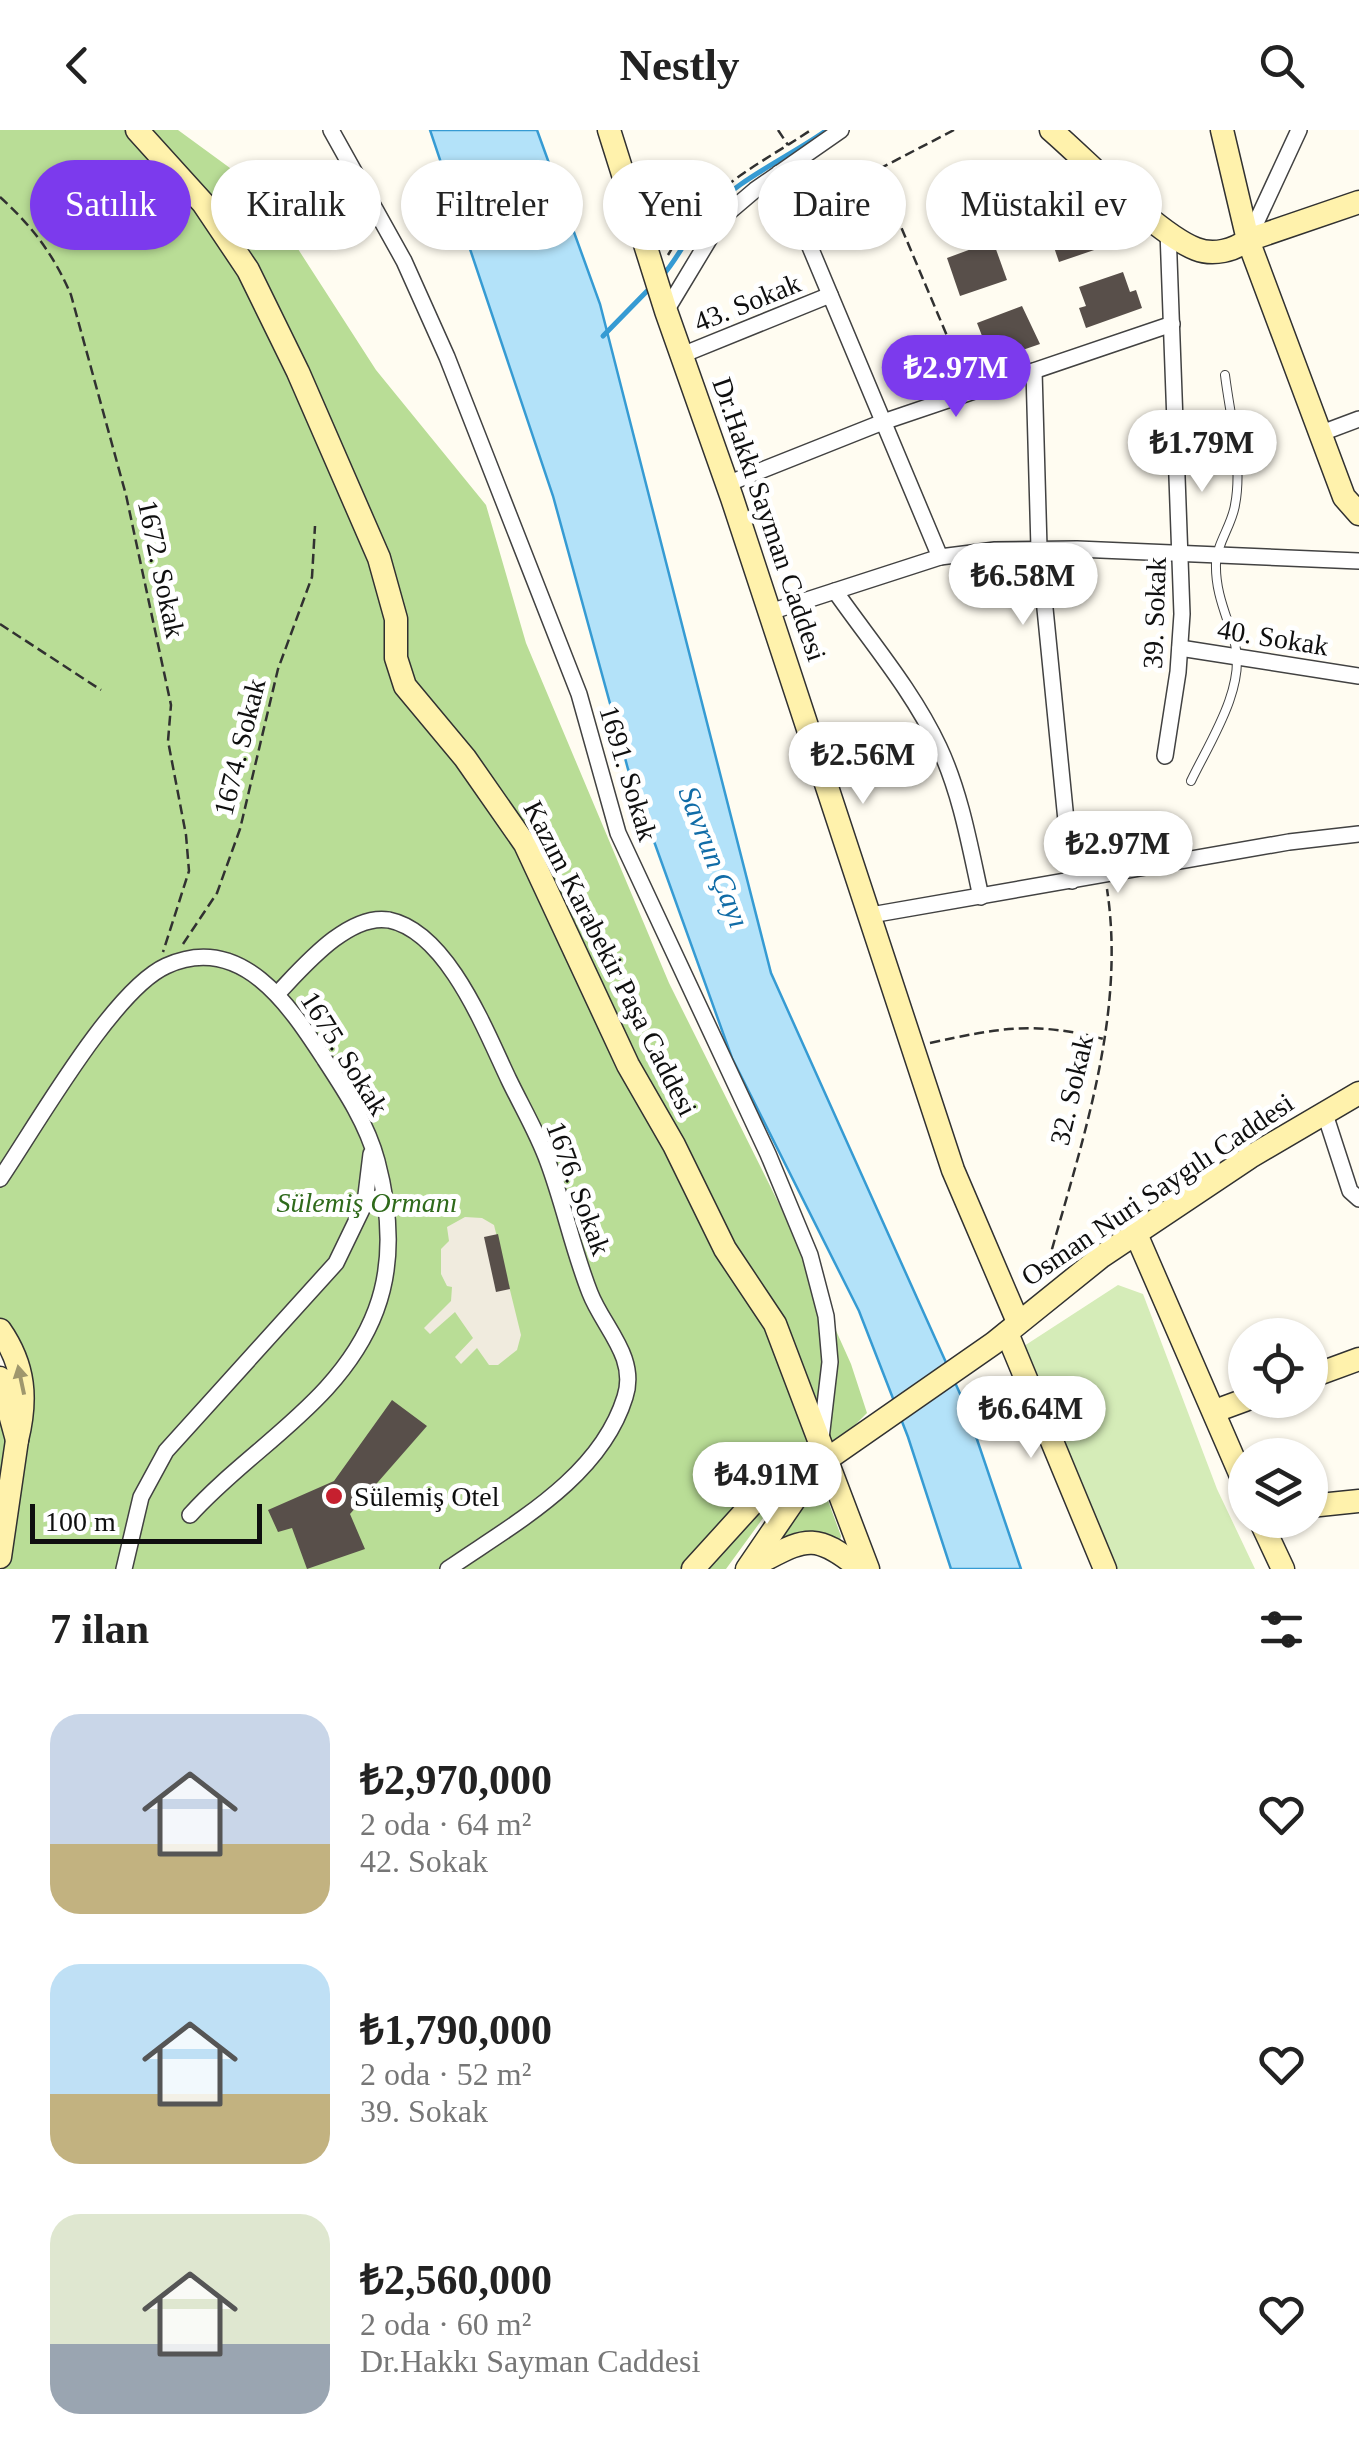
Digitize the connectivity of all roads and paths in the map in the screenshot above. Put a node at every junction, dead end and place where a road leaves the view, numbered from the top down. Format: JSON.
{"nodes":[{"id":1,"x":137,"y":130,"type":"edge"},
{"id":2,"x":330,"y":130,"type":"edge"},
{"id":3,"x":609,"y":130,"type":"edge"},
{"id":4,"x":778,"y":130,"type":"edge"},
{"id":5,"x":841,"y":130,"type":"edge"},
{"id":6,"x":954,"y":130,"type":"edge"},
{"id":7,"x":1051,"y":130,"type":"edge"},
{"id":8,"x":1222,"y":130,"type":"edge"},
{"id":9,"x":1299,"y":130,"type":"edge"},
{"id":10,"x":788,"y":145,"type":"dead end"},
{"id":11,"x":798,"y":160,"type":"edge"},
{"id":12,"x":758,"y":188,"type":"edge"},
{"id":13,"x":0,"y":197,"type":"edge"},
{"id":14,"x":1359,"y":202,"type":"edge"},
{"id":15,"x":1168,"y":231,"type":"junction"},
{"id":16,"x":1248,"y":240,"type":"junction"},
{"id":17,"x":811,"y":250,"type":"edge"},
{"id":18,"x":830,"y":295,"type":"junction"},
{"id":19,"x":666,"y":310,"type":"junction"},
{"id":20,"x":1172,"y":324,"type":"junction"},
{"id":21,"x":682,"y":355,"type":"junction"},
{"id":22,"x":1034,"y":371,"type":"junction"},
{"id":23,"x":1225,"y":375,"type":"dead end"},
{"id":24,"x":970,"y":391,"type":"junction"},
{"id":25,"x":1359,"y":418,"type":"edge"},
{"id":26,"x":883,"y":422,"type":"junction"},
{"id":27,"x":1319,"y":434,"type":"junction"},
{"id":28,"x":727,"y":484,"type":"junction"},
{"id":29,"x":1354,"y":502,"type":"edge"},
{"id":30,"x":315,"y":526,"type":"dead end"},
{"id":31,"x":1039,"y":548,"type":"junction"},
{"id":32,"x":1182,"y":552,"type":"junction"},
{"id":33,"x":1216,"y":554,"type":"junction"},
{"id":34,"x":940,"y":557,"type":"junction"},
{"id":35,"x":1359,"y":561,"type":"edge"},
{"id":36,"x":835,"y":591,"type":"junction"},
{"id":37,"x":770,"y":612,"type":"junction"},
{"id":38,"x":0,"y":624,"type":"edge"},
{"id":39,"x":1180,"y":648,"type":"junction"},
{"id":40,"x":1236,"y":656,"type":"junction"},
{"id":41,"x":1359,"y":676,"type":"edge"},
{"id":42,"x":102,"y":690,"type":"dead end"},
{"id":43,"x":1165,"y":756,"type":"dead end"},
{"id":44,"x":1191,"y":781,"type":"dead end"},
{"id":45,"x":1359,"y":834,"type":"edge"},
{"id":46,"x":1105,"y":876,"type":"junction"},
{"id":47,"x":1072,"y":881,"type":"junction"},
{"id":48,"x":981,"y":897,"type":"junction"},
{"id":49,"x":871,"y":916,"type":"junction"},
{"id":50,"x":162,"y":968,"type":"junction"},
{"id":51,"x":278,"y":994,"type":"junction"},
{"id":52,"x":1104,"y":1040,"type":"junction"},
{"id":53,"x":914,"y":1046,"type":"junction"},
{"id":54,"x":1359,"y":1093,"type":"edge"},
{"id":55,"x":1324,"y":1111,"type":"junction"},
{"id":56,"x":372,"y":1145,"type":"junction"},
{"id":57,"x":0,"y":1179,"type":"edge"},
{"id":58,"x":1359,"y":1200,"type":"edge"},
{"id":59,"x":1136,"y":1234,"type":"junction"},
{"id":60,"x":1014,"y":1326,"type":"junction"},
{"id":61,"x":0,"y":1330,"type":"edge"},
{"id":62,"x":1359,"y":1359,"type":"edge"},
{"id":63,"x":1328,"y":1370,"type":"edge"},
{"id":64,"x":0,"y":1378,"type":"edge"},
{"id":65,"x":1228,"y":1406,"type":"edge"},
{"id":66,"x":1215,"y":1411,"type":"junction"},
{"id":67,"x":17,"y":1440,"type":"junction"},
{"id":68,"x":1228,"y":1443,"type":"edge"},
{"id":69,"x":830,"y":1450,"type":"junction"},
{"id":70,"x":1359,"y":1501,"type":"edge"},
{"id":71,"x":1328,"y":1504,"type":"edge"},
{"id":72,"x":190,"y":1515,"type":"dead end"},
{"id":73,"x":1268,"y":1538,"type":"edge"},
{"id":74,"x":0,"y":1557,"type":"edge"},
{"id":75,"x":124,"y":1569,"type":"edge"},
{"id":76,"x":448,"y":1569,"type":"edge"},
{"id":77,"x":693,"y":1569,"type":"edge"},
{"id":78,"x":747,"y":1569,"type":"edge"},
{"id":79,"x":860,"y":1569,"type":"edge"},
{"id":80,"x":868,"y":1569,"type":"edge"},
{"id":81,"x":1105,"y":1569,"type":"edge"},
{"id":82,"x":1283,"y":1569,"type":"edge"}],
"edges":[{"from":1,"to":69,"type":"street","name":"Kazım Karabekir Paşa Caddesi"},
{"from":2,"to":69,"type":"street","name":"1691. Sokak"},
{"from":3,"to":19,"type":"street","name":"Dr.Hakkı Sayman Caddesi"},
{"from":4,"to":10,"type":"path"},
{"from":5,"to":11,"type":"street"},
{"from":6,"to":24,"type":"path"},
{"from":7,"to":15,"type":"street"},
{"from":8,"to":16,"type":"street"},
{"from":9,"to":16,"type":"street"},
{"from":12,"to":19,"type":"street"},
{"from":13,"to":50,"type":"path","name":"1672. Sokak"},
{"from":14,"to":16,"type":"street"},
{"from":15,"to":16,"type":"street"},
{"from":15,"to":20,"type":"street","name":"39. Sokak"},
{"from":16,"to":27,"type":"street"},
{"from":17,"to":18,"type":"street"},
{"from":18,"to":21,"type":"street","name":"43. Sokak"},
{"from":18,"to":26,"type":"street"},
{"from":19,"to":21,"type":"street","name":"Dr.Hakkı Sayman Caddesi"},
{"from":20,"to":22,"type":"street"},
{"from":20,"to":32,"type":"street","name":"39. Sokak"},
{"from":21,"to":28,"type":"street","name":"Dr.Hakkı Sayman Caddesi"},
{"from":22,"to":24,"type":"street"},
{"from":22,"to":31,"type":"street"},
{"from":23,"to":33,"type":"lane"},
{"from":24,"to":26,"type":"street"},
{"from":25,"to":27,"type":"street"},
{"from":26,"to":28,"type":"street"},
{"from":26,"to":34,"type":"street"},
{"from":27,"to":29,"type":"street"},
{"from":28,"to":37,"type":"street","name":"Dr.Hakkı Sayman Caddesi"},
{"from":30,"to":50,"type":"path","name":"1674. Sokak"},
{"from":31,"to":32,"type":"street"},
{"from":31,"to":34,"type":"street"},
{"from":31,"to":47,"type":"street"},
{"from":32,"to":33,"type":"street"},
{"from":32,"to":39,"type":"street","name":"39. Sokak"},
{"from":33,"to":35,"type":"street"},
{"from":33,"to":40,"type":"lane"},
{"from":34,"to":36,"type":"street"},
{"from":36,"to":37,"type":"street"},
{"from":36,"to":48,"type":"street"},
{"from":37,"to":49,"type":"street","name":"Dr.Hakkı Sayman Caddesi"},
{"from":38,"to":42,"type":"path"},
{"from":39,"to":40,"type":"street","name":"40. Sokak"},
{"from":39,"to":43,"type":"street","name":"39. Sokak"},
{"from":40,"to":41,"type":"street","name":"40. Sokak"},
{"from":40,"to":44,"type":"lane"},
{"from":45,"to":46,"type":"street"},
{"from":46,"to":47,"type":"street"},
{"from":46,"to":52,"type":"path","name":"32. Sokak"},
{"from":47,"to":48,"type":"street"},
{"from":48,"to":49,"type":"street"},
{"from":49,"to":53,"type":"street","name":"Dr.Hakkı Sayman Caddesi"},
{"from":50,"to":51,"type":"street","name":"1675. Sokak"},
{"from":50,"to":57,"type":"street"},
{"from":51,"to":56,"type":"street","name":"1675. Sokak"},
{"from":51,"to":76,"type":"street","name":"1676. Sokak"},
{"from":52,"to":53,"type":"path"},
{"from":52,"to":60,"type":"path","name":"32. Sokak"},
{"from":53,"to":60,"type":"street","name":"Dr.Hakkı Sayman Caddesi"},
{"from":54,"to":55,"type":"street","name":"Osman Nuri Saygılı Caddesi"},
{"from":55,"to":58,"type":"street"},
{"from":55,"to":59,"type":"street","name":"Osman Nuri Saygılı Caddesi"},
{"from":56,"to":72,"type":"street","name":"1675. Sokak"},
{"from":56,"to":75,"type":"street"},
{"from":59,"to":60,"type":"street","name":"Osman Nuri Saygılı Caddesi"},
{"from":59,"to":66,"type":"street"},
{"from":60,"to":69,"type":"street","name":"Osman Nuri Saygılı Caddesi"},
{"from":60,"to":81,"type":"street","name":"Dr.Hakkı Sayman Caddesi"},
{"from":67,"to":61,"type":"street","one_way":true},
{"from":62,"to":63,"type":"street"},
{"from":64,"to":67,"type":"street"},
{"from":65,"to":66,"type":"street"},
{"from":66,"to":68,"type":"street"},
{"from":67,"to":74,"type":"street"},
{"from":69,"to":77,"type":"street"},
{"from":69,"to":78,"type":"street"},
{"from":69,"to":80,"type":"street","name":"Kazım Karabekir Paşa Caddesi"},
{"from":70,"to":71,"type":"street"},
{"from":73,"to":82,"type":"street"},
{"from":78,"to":79,"type":"street"}]}
